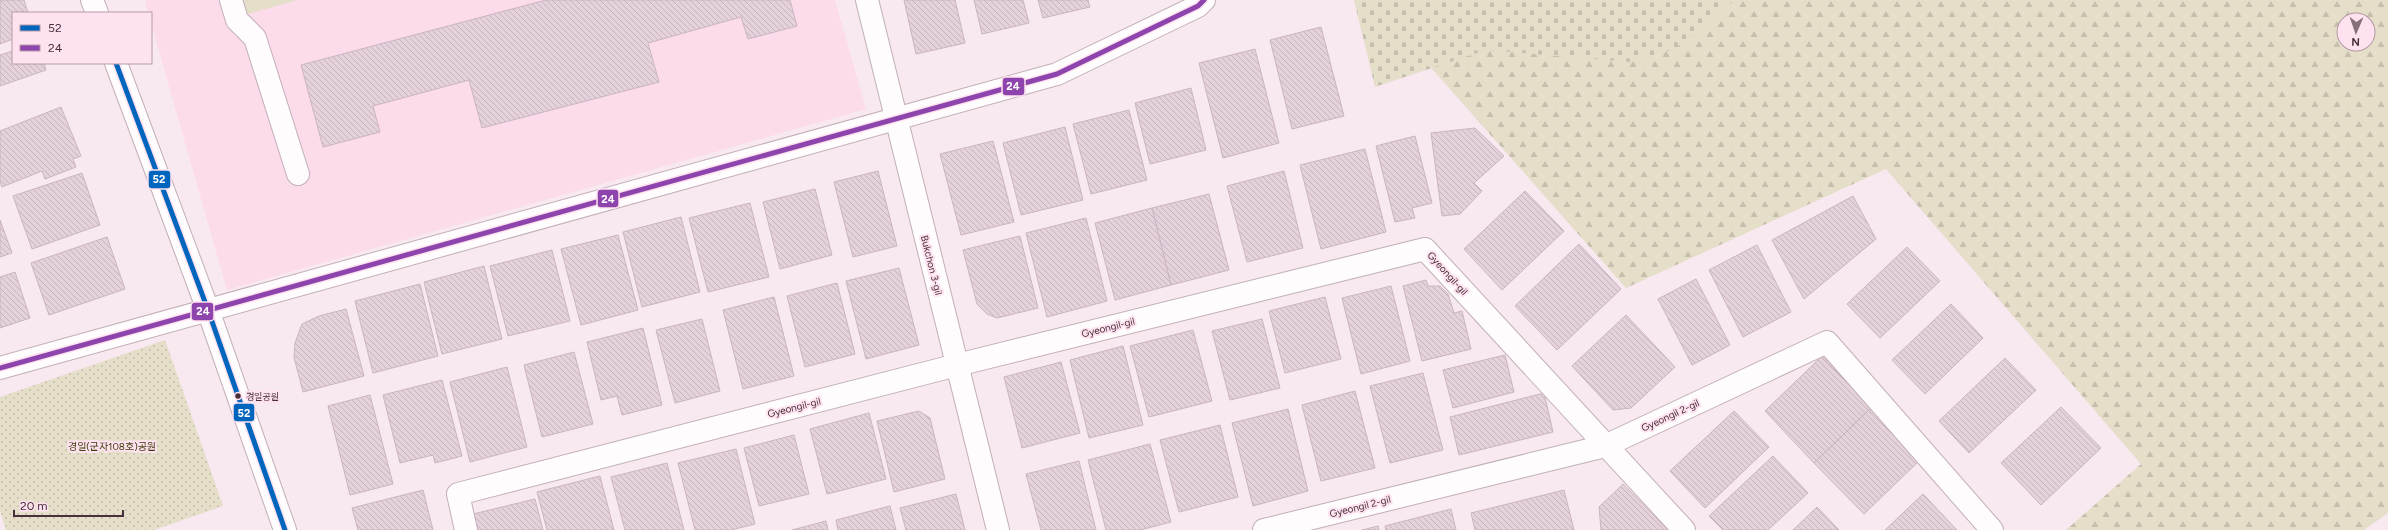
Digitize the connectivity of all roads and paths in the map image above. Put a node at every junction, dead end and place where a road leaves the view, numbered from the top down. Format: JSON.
{"nodes":[{"id":1,"x":92,"y":0,"type":"edge"},
{"id":2,"x":231,"y":0,"type":"edge"},
{"id":3,"x":867,"y":0,"type":"edge"},
{"id":4,"x":1204,"y":0,"type":"edge"},
{"id":5,"x":97,"y":12,"type":"edge"},
{"id":6,"x":116,"y":64,"type":"edge"},
{"id":7,"x":896,"y":118,"type":"junction"},
{"id":8,"x":298,"y":174,"type":"dead end"},
{"id":9,"x":208,"y":310,"type":"junction"},
{"id":10,"x":957,"y":365,"type":"junction"},
{"id":11,"x":0,"y":368,"type":"edge"},
{"id":12,"x":1605,"y":446,"type":"junction"},
{"id":13,"x":285,"y":530,"type":"edge"},
{"id":14,"x":466,"y":530,"type":"edge"},
{"id":15,"x":998,"y":530,"type":"edge"},
{"id":16,"x":1264,"y":530,"type":"edge"},
{"id":17,"x":1684,"y":530,"type":"edge"},
{"id":18,"x":1992,"y":530,"type":"edge"}],
"edges":[{"from":1,"to":5,"type":"street"},
{"from":2,"to":8,"type":"street"},
{"from":3,"to":7,"type":"street","name":"Bukchon 3-gil"},
{"from":4,"to":7,"type":"street"},
{"from":6,"to":9,"type":"street"},
{"from":7,"to":9,"type":"street"},
{"from":7,"to":10,"type":"street","name":"Bukchon 3-gil"},
{"from":9,"to":11,"type":"street"},
{"from":9,"to":13,"type":"street"},
{"from":10,"to":12,"type":"street","name":"Gyeongil-gil"},
{"from":10,"to":14,"type":"street","name":"Gyeongil-gil"},
{"from":10,"to":15,"type":"street","name":"Bukchon 3-gil"},
{"from":12,"to":16,"type":"street","name":"Gyeongil 2-gil"},
{"from":12,"to":17,"type":"street","name":"Gyeongil-gil"},
{"from":12,"to":18,"type":"street","name":"Gyeongil 2-gil"}]}
